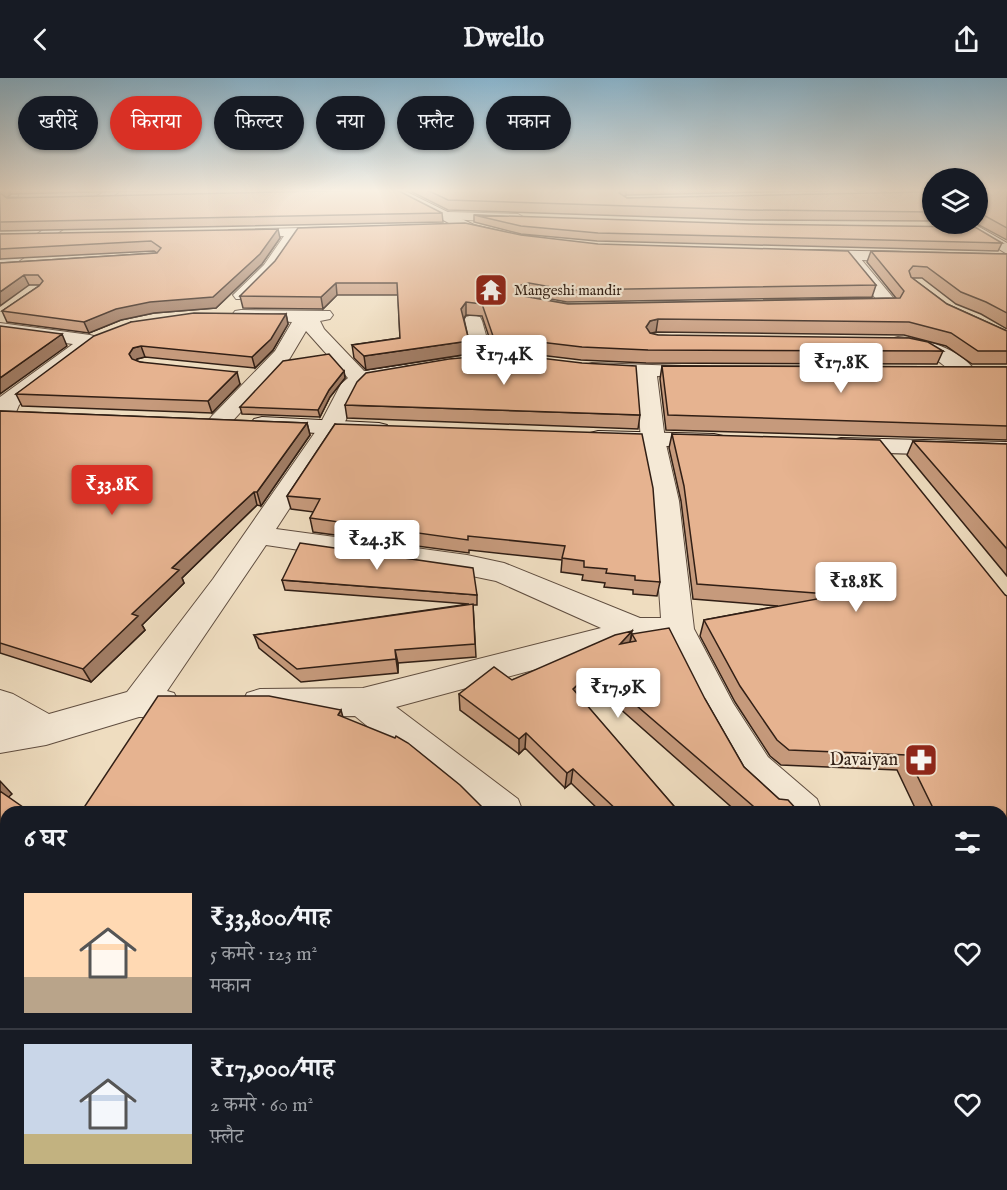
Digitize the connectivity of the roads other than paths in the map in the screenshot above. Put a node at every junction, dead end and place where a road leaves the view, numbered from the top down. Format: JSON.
{"nodes":[{"id":1,"x":36,"y":242,"type":"edge"},
{"id":2,"x":281,"y":242,"type":"edge"},
{"id":3,"x":988,"y":242,"type":"edge"},
{"id":4,"x":795,"y":254,"type":"edge"},
{"id":5,"x":1003,"y":255,"type":"edge"},
{"id":6,"x":851,"y":256,"type":"junction"},
{"id":7,"x":926,"y":258,"type":"edge"},
{"id":8,"x":34,"y":264,"type":"edge"},
{"id":9,"x":0,"y":266,"type":"edge"},
{"id":10,"x":836,"y":306,"type":"edge"},
{"id":11,"x":315,"y":316,"type":"junction"},
{"id":12,"x":473,"y":321,"type":"edge"},
{"id":13,"x":0,"y":329,"type":"edge"},
{"id":14,"x":111,"y":334,"type":"edge"},
{"id":15,"x":90,"y":341,"type":"junction"},
{"id":16,"x":880,"y":343,"type":"edge"},
{"id":17,"x":505,"y":359,"type":"edge"},
{"id":18,"x":483,"y":360,"type":"junction"},
{"id":19,"x":460,"y":363,"type":"edge"},
{"id":20,"x":659,"y":364,"type":"junction"},
{"id":21,"x":427,"y":367,"type":"edge"},
{"id":22,"x":572,"y":367,"type":"edge"},
{"id":23,"x":730,"y":371,"type":"edge"},
{"id":24,"x":931,"y":372,"type":"edge"},
{"id":25,"x":237,"y":375,"type":"edge"},
{"id":26,"x":260,"y":377,"type":"junction"},
{"id":27,"x":360,"y":379,"type":"junction"},
{"id":28,"x":11,"y":414,"type":"edge"},
{"id":29,"x":330,"y":428,"type":"junction"},
{"id":30,"x":402,"y":430,"type":"edge"},
{"id":31,"x":581,"y":438,"type":"edge"},
{"id":32,"x":653,"y":440,"type":"junction"},
{"id":33,"x":734,"y":442,"type":"edge"},
{"id":34,"x":814,"y":444,"type":"edge"},
{"id":35,"x":884,"y":446,"type":"junction"},
{"id":36,"x":1007,"y":449,"type":"edge"},
{"id":37,"x":905,"y":473,"type":"edge"},
{"id":38,"x":257,"y":535,"type":"junction"},
{"id":39,"x":678,"y":629,"type":"junction"},
{"id":40,"x":637,"y":630,"type":"junction"},
{"id":41,"x":363,"y":702,"type":"junction"},
{"id":42,"x":198,"y":703,"type":"edge"},
{"id":43,"x":233,"y":703,"type":"edge"},
{"id":44,"x":0,"y":704,"type":"edge"},
{"id":45,"x":139,"y":704,"type":"junction"},
{"id":46,"x":46,"y":730,"type":"junction"},
{"id":47,"x":0,"y":738,"type":"edge"},
{"id":48,"x":495,"y":806,"type":"edge"},
{"id":49,"x":795,"y":806,"type":"edge"}],
"edges":[{"from":1,"to":9,"type":"street"},
{"from":2,"to":11,"type":"street"},
{"from":3,"to":5,"type":"street"},
{"from":4,"to":6,"type":"street"},
{"from":6,"to":7,"type":"street"},
{"from":6,"to":10,"type":"street"},
{"from":8,"to":9,"type":"street"},
{"from":11,"to":26,"type":"street"},
{"from":11,"to":27,"type":"street"},
{"from":12,"to":18,"type":"street"},
{"from":13,"to":15,"type":"street"},
{"from":14,"to":15,"type":"street"},
{"from":15,"to":28,"type":"street"},
{"from":16,"to":24,"type":"street"},
{"from":17,"to":18,"type":"street"},
{"from":18,"to":19,"type":"street"},
{"from":20,"to":22,"type":"street"},
{"from":20,"to":23,"type":"street"},
{"from":20,"to":32,"type":"street"},
{"from":21,"to":27,"type":"street"},
{"from":25,"to":26,"type":"street"},
{"from":26,"to":29,"type":"street"},
{"from":27,"to":29,"type":"street"},
{"from":29,"to":30,"type":"street"},
{"from":29,"to":38,"type":"street"},
{"from":31,"to":32,"type":"street"},
{"from":32,"to":33,"type":"street"},
{"from":32,"to":39,"type":"street"},
{"from":34,"to":35,"type":"street"},
{"from":35,"to":36,"type":"street"},
{"from":35,"to":37,"type":"street"},
{"from":38,"to":40,"type":"street"},
{"from":38,"to":45,"type":"street"},
{"from":39,"to":40,"type":"street"},
{"from":39,"to":49,"type":"street"},
{"from":40,"to":41,"type":"street"},
{"from":41,"to":43,"type":"street"},
{"from":41,"to":48,"type":"street"},
{"from":42,"to":45,"type":"street"},
{"from":44,"to":46,"type":"street"},
{"from":45,"to":46,"type":"street"},
{"from":46,"to":47,"type":"street"}]}
